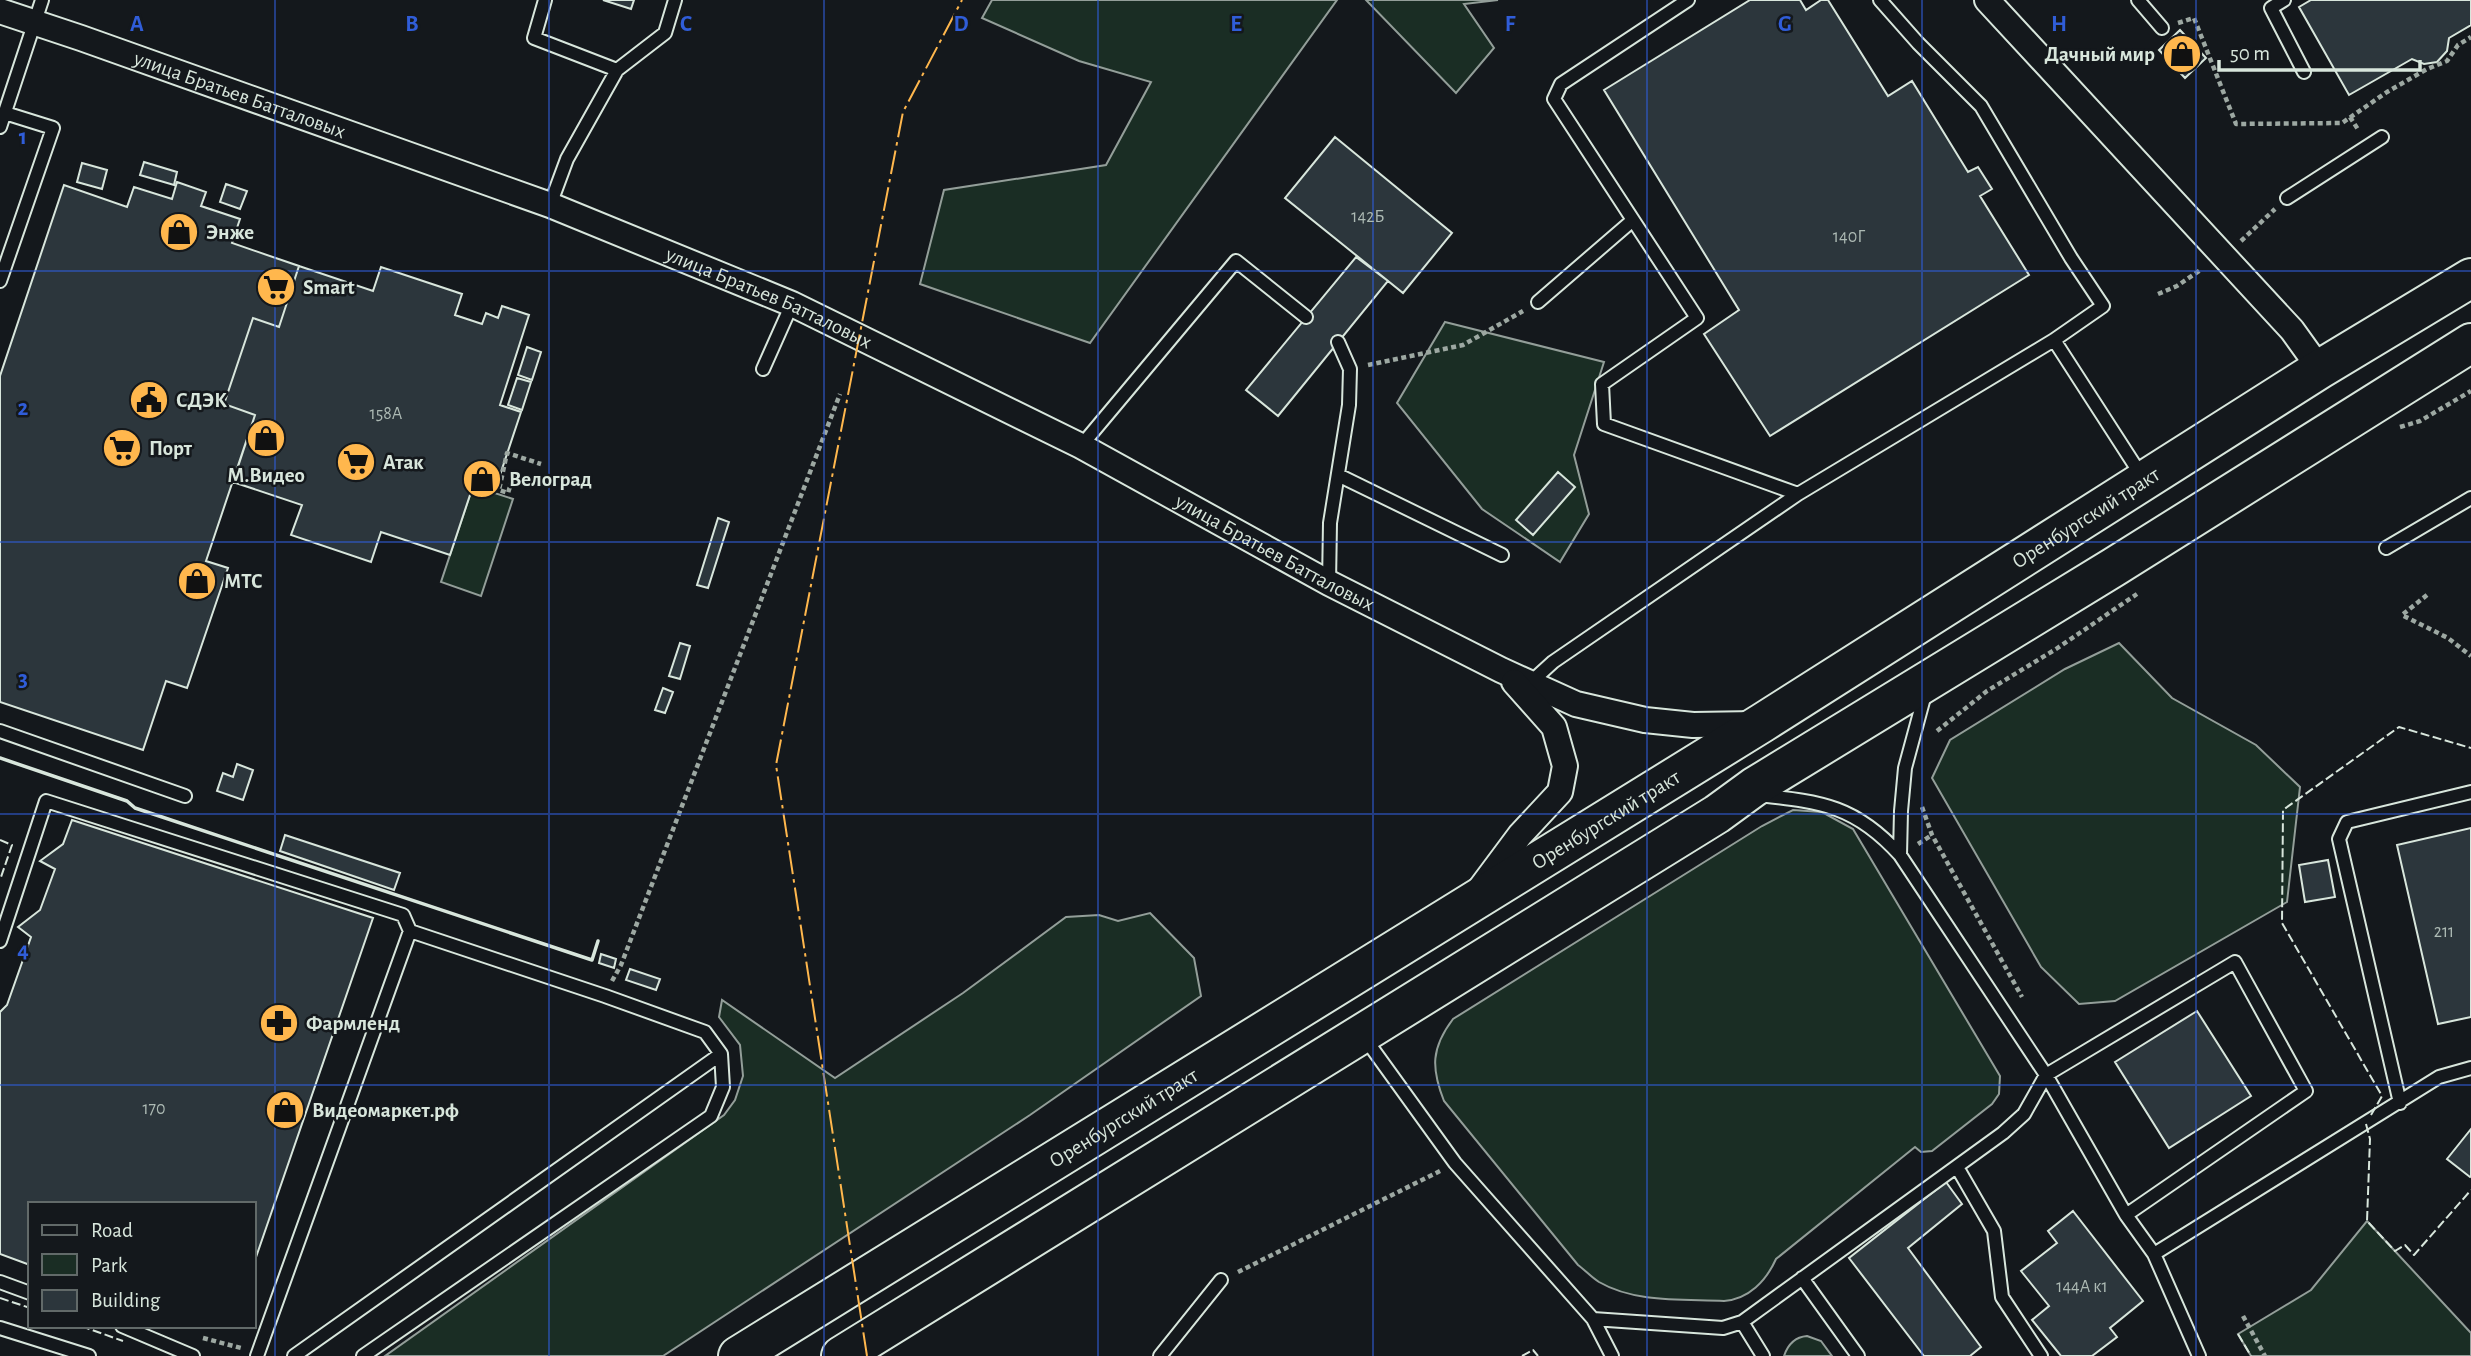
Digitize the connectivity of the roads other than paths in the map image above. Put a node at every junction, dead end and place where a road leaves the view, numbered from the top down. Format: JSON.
{"nodes":[{"id":1,"x":545,"y":0,"type":"edge"},
{"id":2,"x":675,"y":0,"type":"edge"},
{"id":3,"x":1688,"y":0,"type":"edge"},
{"id":4,"x":1880,"y":0,"type":"edge"},
{"id":5,"x":1987,"y":0,"type":"edge"},
{"id":6,"x":2138,"y":0,"type":"edge"},
{"id":7,"x":2284,"y":0,"type":"edge"},
{"id":8,"x":0,"y":11,"type":"edge"},
{"id":9,"x":38,"y":11,"type":"edge"},
{"id":10,"x":2162,"y":28,"type":"road end"},
{"id":11,"x":617,"y":70,"type":"junction"},
{"id":12,"x":2304,"y":72,"type":"dead end"},
{"id":13,"x":5,"y":113,"type":"junction"},
{"id":14,"x":0,"y":127,"type":"edge"},
{"id":15,"x":2382,"y":137,"type":"dead end"},
{"id":16,"x":2287,"y":198,"type":"dead end"},
{"id":17,"x":550,"y":205,"type":"junction"},
{"id":18,"x":1633,"y":220,"type":"junction"},
{"id":19,"x":2471,"y":278,"type":"edge"},
{"id":20,"x":0,"y":281,"type":"edge"},
{"id":21,"x":1538,"y":302,"type":"road end"},
{"id":22,"x":792,"y":304,"type":"junction"},
{"id":23,"x":1306,"y":317,"type":"dead end"},
{"id":24,"x":2054,"y":340,"type":"junction"},
{"id":25,"x":1338,"y":342,"type":"dead end"},
{"id":26,"x":2471,"y":343,"type":"edge"},
{"id":27,"x":763,"y":369,"type":"dead end"},
{"id":28,"x":2320,"y":369,"type":"junction"},
{"id":29,"x":1081,"y":446,"type":"junction"},
{"id":30,"x":1338,"y":475,"type":"junction"},
{"id":31,"x":2145,"y":480,"type":"junction"},
{"id":32,"x":1798,"y":494,"type":"junction"},
{"id":33,"x":2471,"y":498,"type":"edge"},
{"id":34,"x":2386,"y":548,"type":"dead end"},
{"id":35,"x":1502,"y":555,"type":"dead end"},
{"id":36,"x":1329,"y":583,"type":"junction"},
{"id":37,"x":1501,"y":670,"type":"junction"},
{"id":38,"x":1928,"y":680,"type":"junction"},
{"id":39,"x":1530,"y":683,"type":"junction"},
{"id":40,"x":1762,"y":723,"type":"junction"},
{"id":41,"x":0,"y":731,"type":"edge"},
{"id":42,"x":2471,"y":792,"type":"edge"},
{"id":43,"x":1745,"y":794,"type":"junction"},
{"id":44,"x":184,"y":796,"type":"dead end"},
{"id":45,"x":1900,"y":855,"type":"junction"},
{"id":46,"x":1467,"y":906,"type":"junction"},
{"id":47,"x":410,"y":931,"type":"junction"},
{"id":48,"x":0,"y":941,"type":"edge"},
{"id":49,"x":1363,"y":1035,"type":"junction"},
{"id":50,"x":721,"y":1054,"type":"junction"},
{"id":51,"x":2471,"y":1068,"type":"edge"},
{"id":52,"x":2046,"y":1074,"type":"junction"},
{"id":53,"x":2400,"y":1103,"type":"junction"},
{"id":54,"x":1957,"y":1167,"type":"junction"},
{"id":55,"x":2126,"y":1215,"type":"junction"},
{"id":56,"x":2154,"y":1254,"type":"junction"},
{"id":57,"x":1802,"y":1278,"type":"junction"},
{"id":58,"x":1221,"y":1280,"type":"road end"},
{"id":59,"x":0,"y":1282,"type":"edge"},
{"id":60,"x":28,"y":1292,"type":"edge"},
{"id":61,"x":1593,"y":1319,"type":"junction"},
{"id":62,"x":1742,"y":1322,"type":"junction"},
{"id":63,"x":0,"y":1328,"type":"edge"},
{"id":64,"x":127,"y":1328,"type":"edge"},
{"id":65,"x":1611,"y":1355,"type":"edge"},
{"id":66,"x":89,"y":1356,"type":"edge"},
{"id":67,"x":193,"y":1356,"type":"edge"},
{"id":68,"x":257,"y":1356,"type":"edge"},
{"id":69,"x":295,"y":1356,"type":"edge"},
{"id":70,"x":363,"y":1356,"type":"edge"},
{"id":71,"x":738,"y":1356,"type":"edge"},
{"id":72,"x":841,"y":1356,"type":"edge"},
{"id":73,"x":1160,"y":1356,"type":"edge"},
{"id":74,"x":1763,"y":1356,"type":"edge"},
{"id":75,"x":1858,"y":1356,"type":"edge"},
{"id":76,"x":2041,"y":1356,"type":"edge"},
{"id":77,"x":2199,"y":1356,"type":"edge"}],
"edges":[{"from":1,"to":11,"type":"lane"},
{"from":2,"to":11,"type":"lane"},
{"from":3,"to":18,"type":"lane"},
{"from":4,"to":24,"type":"lane"},
{"from":5,"to":28,"type":"street"},
{"from":6,"to":10,"type":"lane"},
{"from":7,"to":12,"type":"lane"},
{"from":8,"to":9,"type":"street","name":"улица Братьев Батталовых"},
{"from":9,"to":13,"type":"lane"},
{"from":9,"to":17,"type":"street","name":"улица Братьев Батталовых"},
{"from":11,"to":17,"type":"lane"},
{"from":13,"to":14,"type":"lane"},
{"from":13,"to":20,"type":"lane"},
{"from":15,"to":16,"type":"lane"},
{"from":17,"to":22,"type":"street","name":"улица Братьев Батталовых"},
{"from":18,"to":21,"type":"lane"},
{"from":18,"to":32,"type":"lane"},
{"from":19,"to":28,"type":"main road","name":"Оренбургский тракт"},
{"from":22,"to":27,"type":"lane"},
{"from":22,"to":29,"type":"street","name":"улица Братьев Батталовых"},
{"from":23,"to":29,"type":"lane"},
{"from":24,"to":31,"type":"lane"},
{"from":24,"to":32,"type":"lane"},
{"from":25,"to":30,"type":"lane"},
{"from":26,"to":38,"type":"main road"},
{"from":28,"to":31,"type":"main road","name":"Оренбургский тракт"},
{"from":29,"to":36,"type":"street","name":"улица Братьев Батталовых"},
{"from":30,"to":35,"type":"lane"},
{"from":30,"to":36,"type":"lane"},
{"from":31,"to":40,"type":"main road","name":"Оренбургский тракт"},
{"from":32,"to":39,"type":"lane"},
{"from":33,"to":34,"type":"lane"},
{"from":36,"to":37,"type":"street","name":"улица Братьев Батталовых"},
{"from":37,"to":39,"type":"street","name":"улица Братьев Батталовых"},
{"from":37,"to":46,"type":"street","name":"улица Братьев Батталовых"},
{"from":38,"to":43,"type":"main road"},
{"from":38,"to":45,"type":"lane"},
{"from":39,"to":40,"type":"street","name":"улица Братьев Батталовых"},
{"from":40,"to":46,"type":"main road","name":"Оренбургский тракт"},
{"from":41,"to":44,"type":"lane"},
{"from":42,"to":53,"type":"lane"},
{"from":43,"to":45,"type":"lane"},
{"from":43,"to":49,"type":"main road"},
{"from":45,"to":52,"type":"lane"},
{"from":46,"to":71,"type":"main road","name":"Оренбургский тракт"},
{"from":47,"to":48,"type":"lane"},
{"from":47,"to":50,"type":"lane"},
{"from":47,"to":68,"type":"lane"},
{"from":49,"to":61,"type":"lane"},
{"from":49,"to":72,"type":"main road"},
{"from":50,"to":69,"type":"lane"},
{"from":50,"to":70,"type":"lane"},
{"from":51,"to":53,"type":"lane"},
{"from":52,"to":54,"type":"lane"},
{"from":52,"to":55,"type":"lane"},
{"from":52,"to":55,"type":"lane"},
{"from":53,"to":56,"type":"lane"},
{"from":54,"to":57,"type":"lane"},
{"from":54,"to":76,"type":"lane"},
{"from":55,"to":56,"type":"lane"},
{"from":56,"to":77,"type":"lane"},
{"from":57,"to":62,"type":"lane"},
{"from":57,"to":75,"type":"lane"},
{"from":58,"to":73,"type":"lane"},
{"from":59,"to":60,"type":"lane"},
{"from":61,"to":62,"type":"lane"},
{"from":61,"to":65,"type":"lane"},
{"from":62,"to":74,"type":"lane"},
{"from":63,"to":66,"type":"lane"},
{"from":64,"to":67,"type":"lane"}]}
